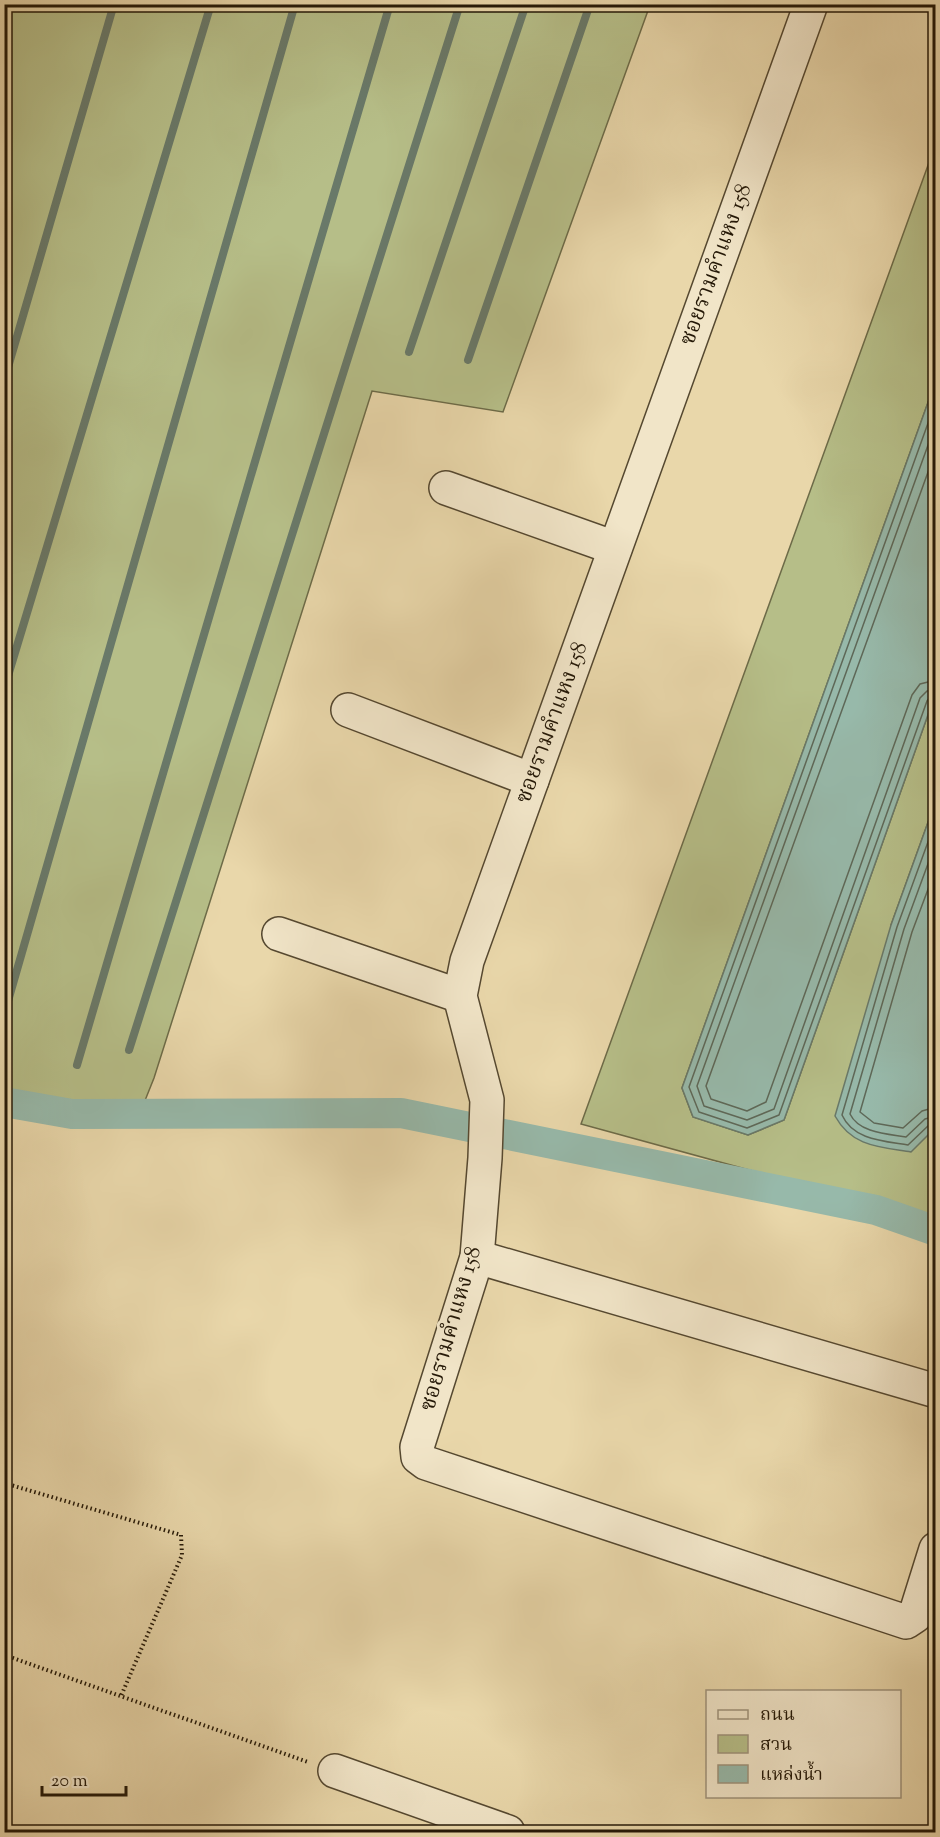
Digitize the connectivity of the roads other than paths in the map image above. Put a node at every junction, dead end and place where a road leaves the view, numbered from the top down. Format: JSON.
{"nodes":[{"id":1,"x":811,"y":4,"type":"edge"},
{"id":2,"x":446,"y":488,"type":"dead end"},
{"id":3,"x":615,"y":548,"type":"junction"},
{"id":4,"x":348,"y":710,"type":"dead end"},
{"id":5,"x":532,"y":780,"type":"junction"},
{"id":6,"x":279,"y":934,"type":"dead end"},
{"id":7,"x":460,"y":996,"type":"junction"},
{"id":8,"x":477,"y":1257,"type":"junction"},
{"id":9,"x":936,"y":1391,"type":"edge"},
{"id":10,"x":936,"y":1549,"type":"edge"},
{"id":11,"x":334,"y":1771,"type":"road end"},
{"id":12,"x":508,"y":1833,"type":"edge"}],
"edges":[{"from":1,"to":3,"type":"street","name":"ซอยรามคำแหง 158"},
{"from":2,"to":3,"type":"street"},
{"from":3,"to":5,"type":"street","name":"ซอยรามคำแหง 158"},
{"from":4,"to":5,"type":"street"},
{"from":5,"to":7,"type":"street","name":"ซอยรามคำแหง 158"},
{"from":6,"to":7,"type":"street"},
{"from":7,"to":8,"type":"street","name":"ซอยรามคำแหง 158"},
{"from":8,"to":9,"type":"street"},
{"from":8,"to":10,"type":"street","name":"ซอยรามคำแหง 158"},
{"from":11,"to":12,"type":"street"}]}
